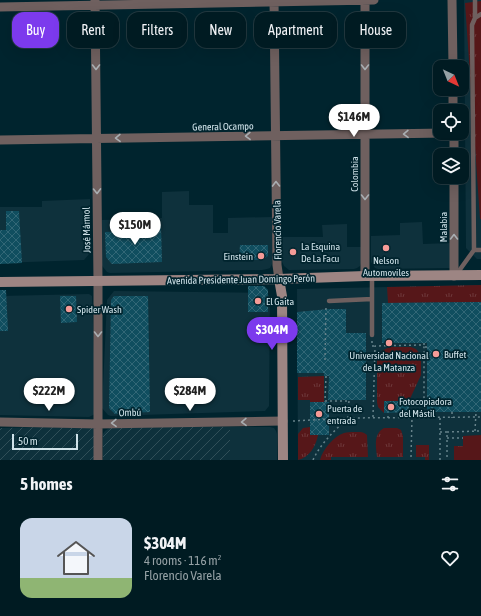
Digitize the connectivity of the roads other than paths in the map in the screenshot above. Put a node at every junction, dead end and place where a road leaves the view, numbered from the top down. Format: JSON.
{"nodes":[{"id":1,"x":365,"y":0,"type":"edge"},
{"id":2,"x":374,"y":0,"type":"edge"},
{"id":3,"x":452,"y":0,"type":"edge"},
{"id":4,"x":474,"y":0,"type":"edge"},
{"id":5,"x":274,"y":1,"type":"edge"},
{"id":6,"x":95,"y":3,"type":"edge"},
{"id":7,"x":0,"y":7,"type":"edge"},
{"id":8,"x":481,"y":14,"type":"edge"},
{"id":9,"x":475,"y":18,"type":"junction"},
{"id":10,"x":453,"y":60,"type":"edge"},
{"id":11,"x":433,"y":133,"type":"edge"},
{"id":12,"x":365,"y":135,"type":"junction"},
{"id":13,"x":275,"y":136,"type":"junction"},
{"id":14,"x":96,"y":138,"type":"junction"},
{"id":15,"x":0,"y":140,"type":"edge"},
{"id":16,"x":454,"y":184,"type":"edge"},
{"id":17,"x":474,"y":250,"type":"junction"},
{"id":18,"x":481,"y":250,"type":"edge"},
{"id":19,"x":369,"y":276,"type":"junction"},
{"id":20,"x":454,"y":276,"type":"junction"},
{"id":21,"x":481,"y":276,"type":"edge"},
{"id":22,"x":279,"y":279,"type":"junction"},
{"id":23,"x":98,"y":281,"type":"junction"},
{"id":24,"x":0,"y":282,"type":"edge"},
{"id":25,"x":372,"y":299,"type":"junction"},
{"id":26,"x":329,"y":301,"type":"road end"},
{"id":27,"x":372,"y":335,"type":"dead end"},
{"id":28,"x":283,"y":421,"type":"junction"},
{"id":29,"x":0,"y":422,"type":"edge"},
{"id":30,"x":98,"y":424,"type":"junction"},
{"id":31,"x":98,"y":460,"type":"edge"},
{"id":32,"x":283,"y":460,"type":"edge"}],
"edges":[{"from":1,"to":2,"type":"street"},
{"from":1,"to":5,"type":"street"},
{"from":1,"to":12,"type":"street","name":"Colombia","one_way":true},
{"from":3,"to":10,"type":"street"},
{"from":4,"to":9,"type":"lane"},
{"from":5,"to":6,"type":"street"},
{"from":5,"to":13,"type":"street","name":"Florencio Varela"},
{"from":6,"to":7,"type":"street"},
{"from":6,"to":14,"type":"street","name":"José Mármol","one_way":true},
{"from":8,"to":9,"type":"lane"},
{"from":9,"to":17,"type":"lane"},
{"from":11,"to":12,"type":"street","name":"General Ocampo","one_way":true},
{"from":12,"to":13,"type":"street","name":"General Ocampo"},
{"from":12,"to":19,"type":"street","name":"Colombia","one_way":true},
{"from":13,"to":14,"type":"street","name":"General Ocampo","one_way":true},
{"from":22,"to":13,"type":"street","name":"Florencio Varela","one_way":true},
{"from":14,"to":15,"type":"street","name":"General Ocampo"},
{"from":14,"to":23,"type":"street","name":"José Mármol","one_way":true},
{"from":20,"to":16,"type":"street","name":"Malabia","one_way":true},
{"from":17,"to":18,"type":"lane"},
{"from":17,"to":20,"type":"lane"},
{"from":19,"to":20,"type":"main road","name":"Avenida Presidente Juan Domingo Perón"},
{"from":19,"to":22,"type":"main road","name":"Avenida Presidente Juan Domingo Perón"},
{"from":19,"to":25,"type":"lane"},
{"from":20,"to":21,"type":"main road","name":"Avenida Presidente Juan Domingo Perón"},
{"from":22,"to":23,"type":"main road","name":"Avenida Presidente Juan Domingo Perón"},
{"from":22,"to":28,"type":"main road","name":"Florencio Varela"},
{"from":23,"to":24,"type":"main road","name":"Avenida Presidente Juan Domingo Perón"},
{"from":23,"to":30,"type":"street","name":"José Mármol","one_way":true},
{"from":25,"to":26,"type":"lane"},
{"from":25,"to":27,"type":"lane"},
{"from":28,"to":30,"type":"street","name":"Ombú","one_way":true},
{"from":28,"to":32,"type":"main road","name":"Florencio Varela"},
{"from":29,"to":30,"type":"street","name":"Ombú"},
{"from":30,"to":31,"type":"street","name":"José Mármol"}]}
